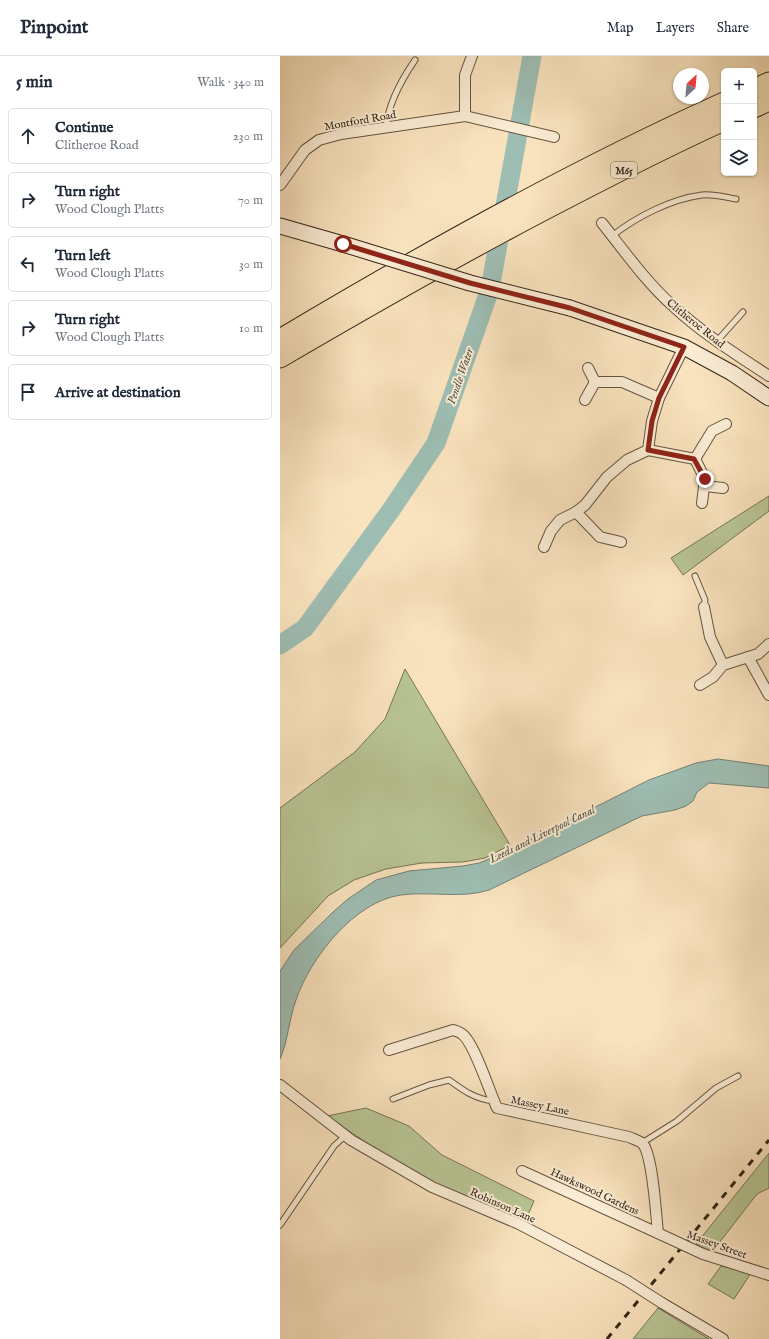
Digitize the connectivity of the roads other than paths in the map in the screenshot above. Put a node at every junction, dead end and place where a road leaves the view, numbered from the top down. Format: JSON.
{"nodes":[{"id":1,"x":472,"y":56,"type":"edge"},
{"id":2,"x":415,"y":60,"type":"dead end"},
{"id":3,"x":769,"y":82,"type":"edge"},
{"id":4,"x":757,"y":88,"type":"edge"},
{"id":5,"x":769,"y":101,"type":"edge"},
{"id":6,"x":721,"y":103,"type":"edge"},
{"id":7,"x":757,"y":107,"type":"edge"},
{"id":8,"x":465,"y":116,"type":"junction"},
{"id":9,"x":721,"y":122,"type":"edge"},
{"id":10,"x":386,"y":128,"type":"junction"},
{"id":11,"x":554,"y":137,"type":"dead end"},
{"id":12,"x":280,"y":185,"type":"edge"},
{"id":13,"x":736,"y":199,"type":"dead end"},
{"id":14,"x":602,"y":223,"type":"dead end"},
{"id":15,"x":280,"y":226,"type":"edge"},
{"id":16,"x":612,"y":236,"type":"junction"},
{"id":17,"x":743,"y":312,"type":"dead end"},
{"id":18,"x":280,"y":339,"type":"edge"},
{"id":19,"x":718,"y":341,"type":"junction"},
{"id":20,"x":684,"y":347,"type":"junction"},
{"id":21,"x":280,"y":358,"type":"edge"},
{"id":22,"x":588,"y":368,"type":"dead end"},
{"id":23,"x":769,"y":378,"type":"edge"},
{"id":24,"x":595,"y":382,"type":"junction"},
{"id":25,"x":763,"y":394,"type":"edge"},
{"id":26,"x":659,"y":398,"type":"junction"},
{"id":27,"x":585,"y":400,"type":"dead end"},
{"id":28,"x":726,"y":424,"type":"dead end"},
{"id":29,"x":648,"y":450,"type":"junction"},
{"id":30,"x":694,"y":459,"type":"junction"},
{"id":31,"x":705,"y":486,"type":"junction"},
{"id":32,"x":723,"y":488,"type":"dead end"},
{"id":33,"x":702,"y":503,"type":"dead end"},
{"id":34,"x":576,"y":512,"type":"junction"},
{"id":35,"x":621,"y":542,"type":"dead end"},
{"id":36,"x":544,"y":547,"type":"dead end"},
{"id":37,"x":695,"y":576,"type":"dead end"},
{"id":38,"x":704,"y":607,"type":"joint"},
{"id":39,"x":769,"y":644,"type":"edge"},
{"id":40,"x":748,"y":657,"type":"junction"},
{"id":41,"x":723,"y":665,"type":"junction"},
{"id":42,"x":700,"y":685,"type":"dead end"},
{"id":43,"x":769,"y":695,"type":"edge"},
{"id":44,"x":389,"y":1050,"type":"dead end"},
{"id":45,"x":738,"y":1076,"type":"dead end"},
{"id":46,"x":280,"y":1085,"type":"edge"},
{"id":47,"x":393,"y":1099,"type":"dead end"},
{"id":48,"x":494,"y":1101,"type":"junction"},
{"id":49,"x":345,"y":1136,"type":"junction"},
{"id":50,"x":642,"y":1143,"type":"junction"},
{"id":51,"x":522,"y":1171,"type":"dead end"},
{"id":52,"x":280,"y":1225,"type":"edge"},
{"id":53,"x":660,"y":1234,"type":"junction"},
{"id":54,"x":769,"y":1275,"type":"edge"},
{"id":55,"x":723,"y":1339,"type":"edge"}],
"edges":[{"from":1,"to":8,"type":"street"},
{"from":2,"to":10,"type":"lane"},
{"from":3,"to":4,"type":"highway"},
{"from":5,"to":7,"type":"highway"},
{"from":6,"to":18,"type":"highway","number":"M65"},
{"from":8,"to":10,"type":"street","name":"Montford Road"},
{"from":8,"to":11,"type":"street","name":"Montford Road"},
{"from":9,"to":21,"type":"highway","number":"M65"},
{"from":10,"to":12,"type":"street","name":"Montford Road"},
{"from":13,"to":16,"type":"lane"},
{"from":14,"to":16,"type":"street","name":"Clitheroe Road"},
{"from":15,"to":20,"type":"main road","name":"Clitheroe Road","bridge":true},
{"from":16,"to":19,"type":"street","name":"Clitheroe Road"},
{"from":17,"to":19,"type":"lane"},
{"from":19,"to":23,"type":"street","name":"Clitheroe Road"},
{"from":20,"to":25,"type":"main road","name":"Clitheroe Road"},
{"from":20,"to":26,"type":"street"},
{"from":22,"to":24,"type":"street"},
{"from":23,"to":25,"type":"street"},
{"from":24,"to":26,"type":"street"},
{"from":24,"to":27,"type":"street"},
{"from":26,"to":29,"type":"street"},
{"from":28,"to":30,"type":"street"},
{"from":29,"to":30,"type":"street"},
{"from":29,"to":34,"type":"street"},
{"from":30,"to":31,"type":"street"},
{"from":31,"to":32,"type":"street"},
{"from":31,"to":33,"type":"street"},
{"from":34,"to":35,"type":"street"},
{"from":34,"to":36,"type":"street"},
{"from":37,"to":38,"type":"lane"},
{"from":38,"to":41,"type":"street"},
{"from":39,"to":40,"type":"street"},
{"from":40,"to":41,"type":"street"},
{"from":40,"to":43,"type":"street"},
{"from":41,"to":42,"type":"street"},
{"from":44,"to":48,"type":"street","name":"Massey Lane"},
{"from":45,"to":50,"type":"lane"},
{"from":46,"to":49,"type":"street","name":"Robinson Lane"},
{"from":47,"to":48,"type":"lane"},
{"from":48,"to":50,"type":"street","name":"Massey Lane"},
{"from":49,"to":52,"type":"lane"},
{"from":49,"to":55,"type":"street","name":"Robinson Lane","bridge":true},
{"from":50,"to":53,"type":"street"},
{"from":51,"to":53,"type":"street","name":"Hawkswood Gardens"},
{"from":53,"to":54,"type":"street","name":"Massey Street","bridge":true}]}
